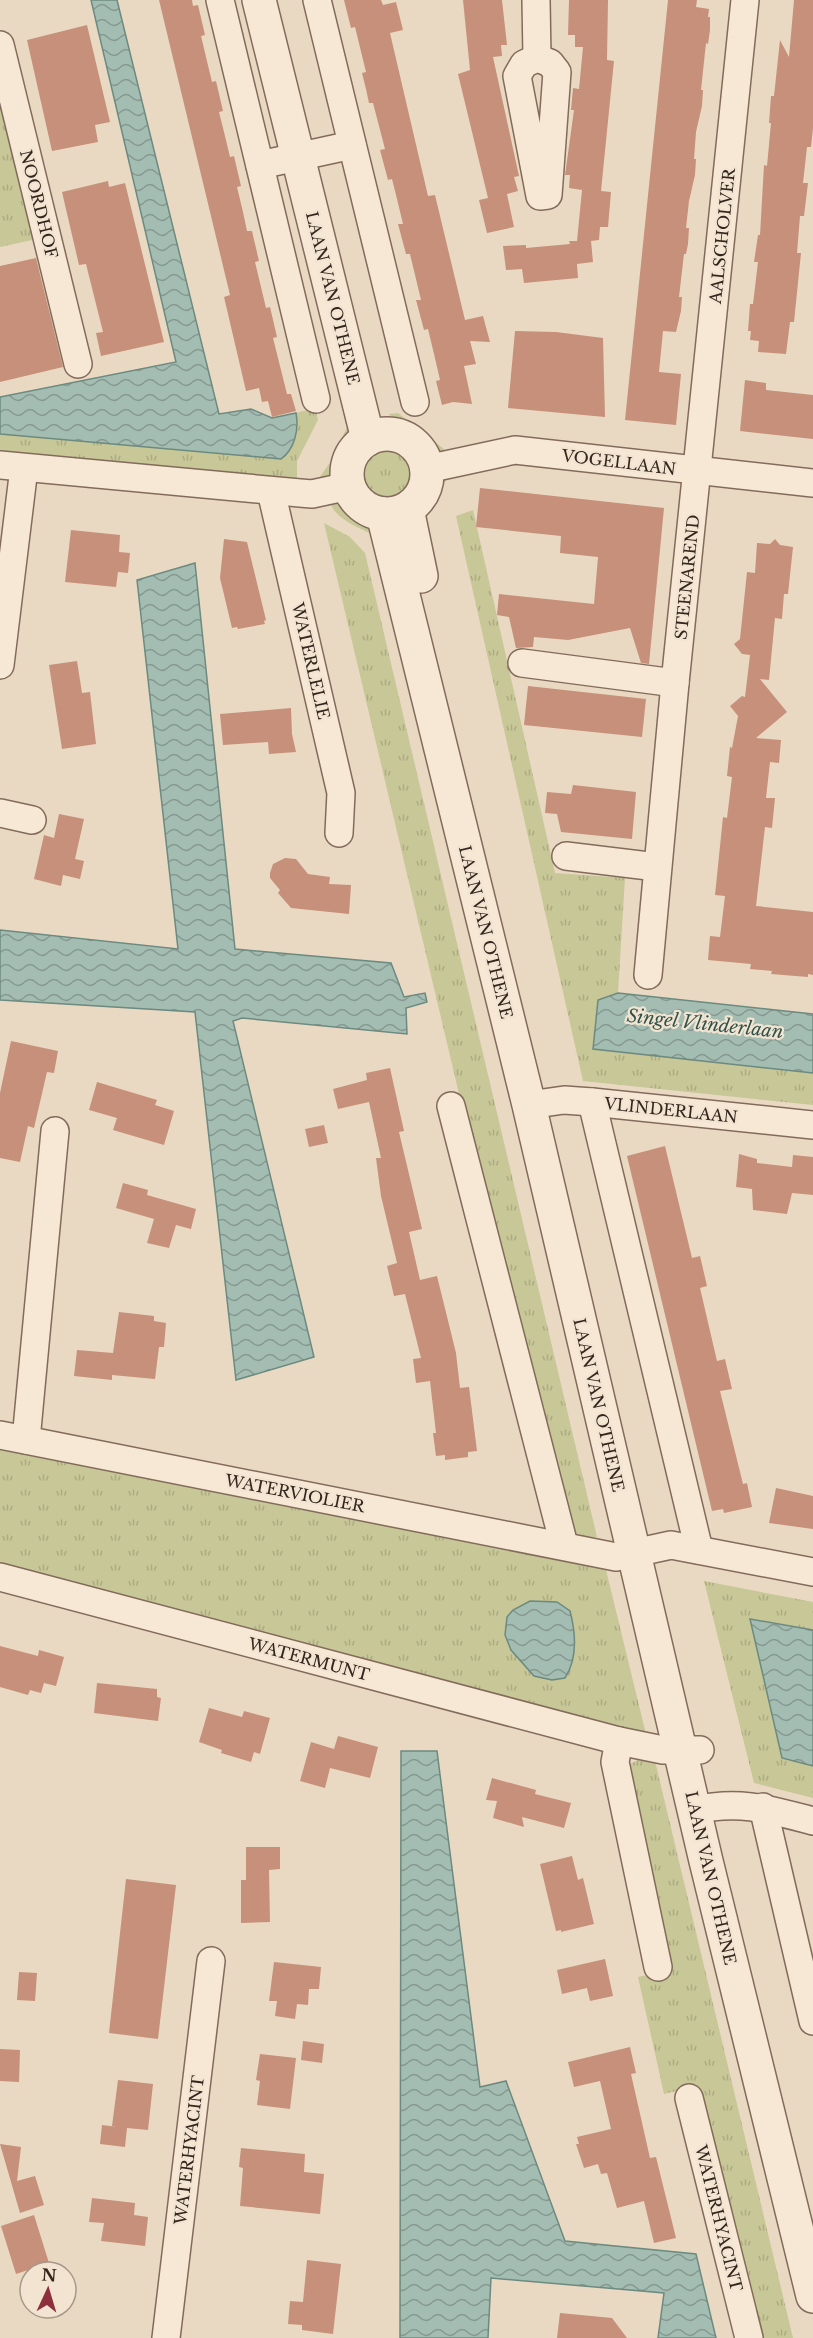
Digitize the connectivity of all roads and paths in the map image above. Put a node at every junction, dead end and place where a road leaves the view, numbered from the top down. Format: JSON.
{"nodes":[{"id":1,"x":220,"y":0,"type":"edge"},
{"id":2,"x":259,"y":0,"type":"edge"},
{"id":3,"x":281,"y":0,"type":"edge"},
{"id":4,"x":317,"y":0,"type":"edge"},
{"id":5,"x":536,"y":0,"type":"edge"},
{"id":6,"x":745,"y":0,"type":"edge"},
{"id":7,"x":0,"y":45,"type":"edge"},
{"id":8,"x":537,"y":58,"type":"dead end"},
{"id":9,"x":352,"y":145,"type":"junction"},
{"id":10,"x":308,"y":155,"type":"junction"},
{"id":11,"x":260,"y":165,"type":"junction"},
{"id":12,"x":78,"y":364,"type":"dead end"},
{"id":13,"x":316,"y":399,"type":"dead end"},
{"id":14,"x":415,"y":402,"type":"dead end"},
{"id":15,"x":377,"y":437,"type":"junction"},
{"id":16,"x":12,"y":466,"type":"edge"},
{"id":17,"x":427,"y":469,"type":"junction"},
{"id":18,"x":698,"y":471,"type":"junction"},
{"id":19,"x":813,"y":483,"type":"edge"},
{"id":20,"x":349,"y":486,"type":"junction"},
{"id":21,"x":271,"y":491,"type":"junction"},
{"id":22,"x":395,"y":511,"type":"junction"},
{"id":23,"x":522,"y":663,"type":"dead end"},
{"id":24,"x":0,"y":665,"type":"edge"},
{"id":25,"x":675,"y":683,"type":"junction"},
{"id":26,"x":0,"y":813,"type":"edge"},
{"id":27,"x":32,"y":820,"type":"dead end"},
{"id":28,"x":339,"y":833,"type":"dead end"},
{"id":29,"x":566,"y":856,"type":"dead end"},
{"id":30,"x":657,"y":867,"type":"junction"},
{"id":31,"x":648,"y":975,"type":"dead end"},
{"id":32,"x":592,"y":1102,"type":"junction"},
{"id":33,"x":537,"y":1104,"type":"junction"},
{"id":34,"x":451,"y":1106,"type":"dead end"},
{"id":35,"x":813,"y":1125,"type":"edge"},
{"id":36,"x":55,"y":1131,"type":"dead end"},
{"id":37,"x":13,"y":1438,"type":"edge"},
{"id":38,"x":564,"y":1545,"type":"junction"},
{"id":39,"x":699,"y":1550,"type":"junction"},
{"id":40,"x":643,"y":1551,"type":"junction"},
{"id":41,"x":813,"y":1572,"type":"edge"},
{"id":42,"x":0,"y":1577,"type":"edge"},
{"id":43,"x":619,"y":1742,"type":"junction"},
{"id":44,"x":691,"y":1750,"type":"junction"},
{"id":45,"x":703,"y":1808,"type":"junction"},
{"id":46,"x":763,"y":1808,"type":"junction"},
{"id":47,"x":813,"y":1821,"type":"edge"},
{"id":48,"x":212,"y":1962,"type":"dead end"},
{"id":49,"x":658,"y":1968,"type":"dead end"},
{"id":50,"x":813,"y":2021,"type":"edge"},
{"id":51,"x":689,"y":2098,"type":"dead end"},
{"id":52,"x":813,"y":2215,"type":"edge"},
{"id":53,"x":813,"y":2296,"type":"edge"},
{"id":54,"x":166,"y":2338,"type":"edge"},
{"id":55,"x":749,"y":2338,"type":"edge"}],
"edges":[{"from":1,"to":11,"type":"street"},
{"from":2,"to":10,"type":"street","name":"LAAN VAN OTHENE"},
{"from":3,"to":10,"type":"street","name":"LAAN VAN OTHENE"},
{"from":4,"to":9,"type":"street"},
{"from":5,"to":8,"type":"street"},
{"from":6,"to":18,"type":"street","name":"AALSCHOLVER"},
{"from":7,"to":12,"type":"street","name":"NOORDHOF"},
{"from":9,"to":10,"type":"street"},
{"from":9,"to":14,"type":"street"},
{"from":10,"to":11,"type":"street"},
{"from":10,"to":15,"type":"street","name":"LAAN VAN OTHENE"},
{"from":11,"to":13,"type":"street"},
{"from":15,"to":17,"type":"street"},
{"from":15,"to":20,"type":"street"},
{"from":16,"to":21,"type":"street"},
{"from":16,"to":24,"type":"street"},
{"from":17,"to":18,"type":"street","name":"VOGELLAAN"},
{"from":17,"to":22,"type":"street"},
{"from":18,"to":19,"type":"street","name":"VOGELLAAN"},
{"from":18,"to":25,"type":"street","name":"STEENAREND"},
{"from":20,"to":21,"type":"street"},
{"from":20,"to":22,"type":"street"},
{"from":21,"to":28,"type":"street","name":"WATERLELIE"},
{"from":22,"to":33,"type":"street","name":"LAAN VAN OTHENE"},
{"from":23,"to":25,"type":"street"},
{"from":25,"to":30,"type":"street","name":"STEENAREND"},
{"from":26,"to":27,"type":"street"},
{"from":29,"to":30,"type":"street"},
{"from":30,"to":31,"type":"street","name":"STEENAREND"},
{"from":32,"to":33,"type":"street","name":"VLINDERLAAN"},
{"from":32,"to":35,"type":"street","name":"VLINDERLAAN"},
{"from":32,"to":39,"type":"street"},
{"from":33,"to":40,"type":"street","name":"LAAN VAN OTHENE"},
{"from":34,"to":38,"type":"street"},
{"from":36,"to":37,"type":"street","name":"WATERVIOLIER"},
{"from":37,"to":38,"type":"street","name":"WATERVIOLIER"},
{"from":38,"to":40,"type":"street","name":"WATERVIOLIER"},
{"from":39,"to":40,"type":"street","name":"WATERVIOLIER"},
{"from":39,"to":41,"type":"street","name":"WATERVIOLIER"},
{"from":40,"to":44,"type":"street","name":"LAAN VAN OTHENE"},
{"from":42,"to":43,"type":"street","name":"WATERMUNT"},
{"from":43,"to":44,"type":"street","name":"WATERMUNT"},
{"from":43,"to":49,"type":"street"},
{"from":44,"to":45,"type":"street","name":"LAAN VAN OTHENE"},
{"from":45,"to":46,"type":"street"},
{"from":45,"to":52,"type":"street","name":"LAAN VAN OTHENE"},
{"from":45,"to":53,"type":"street","name":"LAAN VAN OTHENE"},
{"from":46,"to":47,"type":"street"},
{"from":46,"to":50,"type":"street"},
{"from":48,"to":54,"type":"street","name":"WATERHYACINT"},
{"from":51,"to":55,"type":"street","name":"WATERHYACINT"}]}
